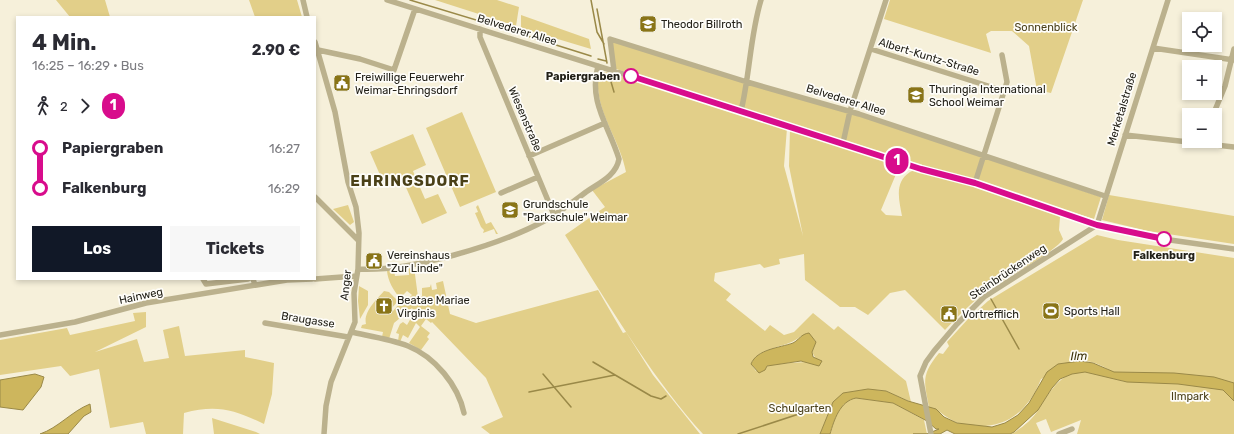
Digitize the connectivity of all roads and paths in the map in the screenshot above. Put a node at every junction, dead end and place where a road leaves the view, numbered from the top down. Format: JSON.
{"nodes":[{"id":1,"x":303,"y":0,"type":"edge"},
{"id":2,"x":387,"y":0,"type":"edge"},
{"id":3,"x":761,"y":0,"type":"edge"},
{"id":4,"x":886,"y":0,"type":"edge"},
{"id":5,"x":1168,"y":0,"type":"edge"},
{"id":6,"x":414,"y":9,"type":"junction"},
{"id":7,"x":307,"y":16,"type":"edge"},
{"id":8,"x":480,"y":29,"type":"junction"},
{"id":9,"x":316,"y":45,"type":"edge"},
{"id":10,"x":1153,"y":48,"type":"junction"},
{"id":11,"x":870,"y":49,"type":"junction"},
{"id":12,"x":1234,"y":49,"type":"edge"},
{"id":13,"x":1002,"y":55,"type":"dead end"},
{"id":14,"x":1233,"y":60,"type":"edge"},
{"id":15,"x":598,"y":66,"type":"junction"},
{"id":16,"x":614,"y":70,"type":"junction"},
{"id":17,"x":747,"y":82,"type":"junction"},
{"id":18,"x":1004,"y":91,"type":"junction"},
{"id":19,"x":1216,"y":108,"type":"edge"},
{"id":20,"x":741,"y":111,"type":"junction"},
{"id":21,"x":850,"y":111,"type":"junction"},
{"id":22,"x":605,"y":123,"type":"junction"},
{"id":23,"x":1125,"y":135,"type":"junction"},
{"id":24,"x":1182,"y":140,"type":"edge"},
{"id":25,"x":843,"y":143,"type":"junction"},
{"id":26,"x":1222,"y":145,"type":"edge"},
{"id":27,"x":1234,"y":147,"type":"edge"},
{"id":28,"x":984,"y":154,"type":"junction"},
{"id":29,"x":530,"y":156,"type":"junction"},
{"id":30,"x":538,"y":177,"type":"junction"},
{"id":31,"x":975,"y":183,"type":"junction"},
{"id":32,"x":501,"y":193,"type":"dead end"},
{"id":33,"x":1105,"y":196,"type":"junction"},
{"id":34,"x":316,"y":198,"type":"edge"},
{"id":35,"x":554,"y":215,"type":"junction"},
{"id":36,"x":1097,"y":225,"type":"junction"},
{"id":37,"x":358,"y":240,"type":"junction"},
{"id":38,"x":1234,"y":249,"type":"edge"},
{"id":39,"x":358,"y":269,"type":"junction"},
{"id":40,"x":356,"y":276,"type":"junction"},
{"id":41,"x":316,"y":279,"type":"edge"},
{"id":42,"x":204,"y":280,"type":"edge"},
{"id":43,"x":242,"y":280,"type":"edge"},
{"id":44,"x":252,"y":280,"type":"edge"},
{"id":45,"x":287,"y":280,"type":"edge"},
{"id":46,"x":255,"y":285,"type":"junction"},
{"id":47,"x":265,"y":323,"type":"dead end"},
{"id":48,"x":350,"y":334,"type":"junction"},
{"id":49,"x":0,"y":335,"type":"edge"},
{"id":50,"x":464,"y":413,"type":"dead end"},
{"id":51,"x":1072,"y":429,"type":"dead end"},
{"id":52,"x":324,"y":434,"type":"edge"},
{"id":53,"x":931,"y":434,"type":"edge"},
{"id":54,"x":1059,"y":434,"type":"edge"}],
"edges":[{"from":1,"to":7,"type":"street"},
{"from":2,"to":6,"type":"street","name":"Belvederer Allee"},
{"from":3,"to":17,"type":"street"},
{"from":4,"to":11,"type":"street","name":"Albert-Kuntz-Straße"},
{"from":5,"to":10,"type":"street","name":"Merketalstraße"},
{"from":6,"to":8,"type":"street","name":"Belvederer Allee"},
{"from":6,"to":9,"type":"street"},
{"from":8,"to":15,"type":"street","name":"Belvederer Allee"},
{"from":8,"to":29,"type":"street","name":"Wiesenstraße"},
{"from":9,"to":37,"type":"street","name":"Anger"},
{"from":10,"to":14,"type":"street"},
{"from":10,"to":23,"type":"street","name":"Merketalstraße"},
{"from":11,"to":18,"type":"street","name":"Albert-Kuntz-Straße"},
{"from":11,"to":21,"type":"street","name":"Albert-Kuntz-Straße"},
{"from":12,"to":14,"type":"street"},
{"from":13,"to":18,"type":"street"},
{"from":14,"to":19,"type":"street"},
{"from":15,"to":16,"type":"street","name":"Belvederer Allee"},
{"from":15,"to":22,"type":"street"},
{"from":16,"to":17,"type":"street","name":"Belvederer Allee"},
{"from":16,"to":20,"type":"street","name":"Belvederer Allee"},
{"from":17,"to":20,"type":"street"},
{"from":17,"to":21,"type":"street","name":"Belvederer Allee"},
{"from":18,"to":28,"type":"street"},
{"from":20,"to":25,"type":"street","name":"Belvederer Allee"},
{"from":21,"to":25,"type":"street","name":"Albert-Kuntz-Straße"},
{"from":21,"to":28,"type":"street","name":"Belvederer Allee"},
{"from":22,"to":29,"type":"street"},
{"from":22,"to":35,"type":"street"},
{"from":23,"to":24,"type":"street"},
{"from":23,"to":33,"type":"street","name":"Merketalstraße"},
{"from":25,"to":31,"type":"street","name":"Belvederer Allee"},
{"from":26,"to":27,"type":"street"},
{"from":28,"to":31,"type":"street"},
{"from":28,"to":33,"type":"street","name":"Belvederer Allee"},
{"from":29,"to":30,"type":"street","name":"Wiesenstraße"},
{"from":30,"to":32,"type":"street"},
{"from":30,"to":35,"type":"street","name":"Wiesenstraße"},
{"from":31,"to":36,"type":"street","name":"Belvederer Allee"},
{"from":33,"to":36,"type":"street","name":"Merketalstraße"},
{"from":34,"to":37,"type":"street"},
{"from":35,"to":39,"type":"street"},
{"from":36,"to":38,"type":"street","name":"Belvederer Allee"},
{"from":36,"to":53,"type":"street","name":"Steinbrückenweg"},
{"from":37,"to":39,"type":"street","name":"Anger"},
{"from":39,"to":40,"type":"street","name":"Anger"},
{"from":40,"to":41,"type":"street"},
{"from":40,"to":48,"type":"street","name":"Anger"},
{"from":42,"to":43,"type":"street"},
{"from":44,"to":46,"type":"street"},
{"from":45,"to":46,"type":"street","name":"Hainweg"},
{"from":46,"to":49,"type":"street","name":"Hainweg"},
{"from":47,"to":48,"type":"street","name":"Braugasse"},
{"from":48,"to":50,"type":"street","name":"Braugasse"},
{"from":48,"to":52,"type":"street","name":"Anger"},
{"from":51,"to":54,"type":"street"}]}
